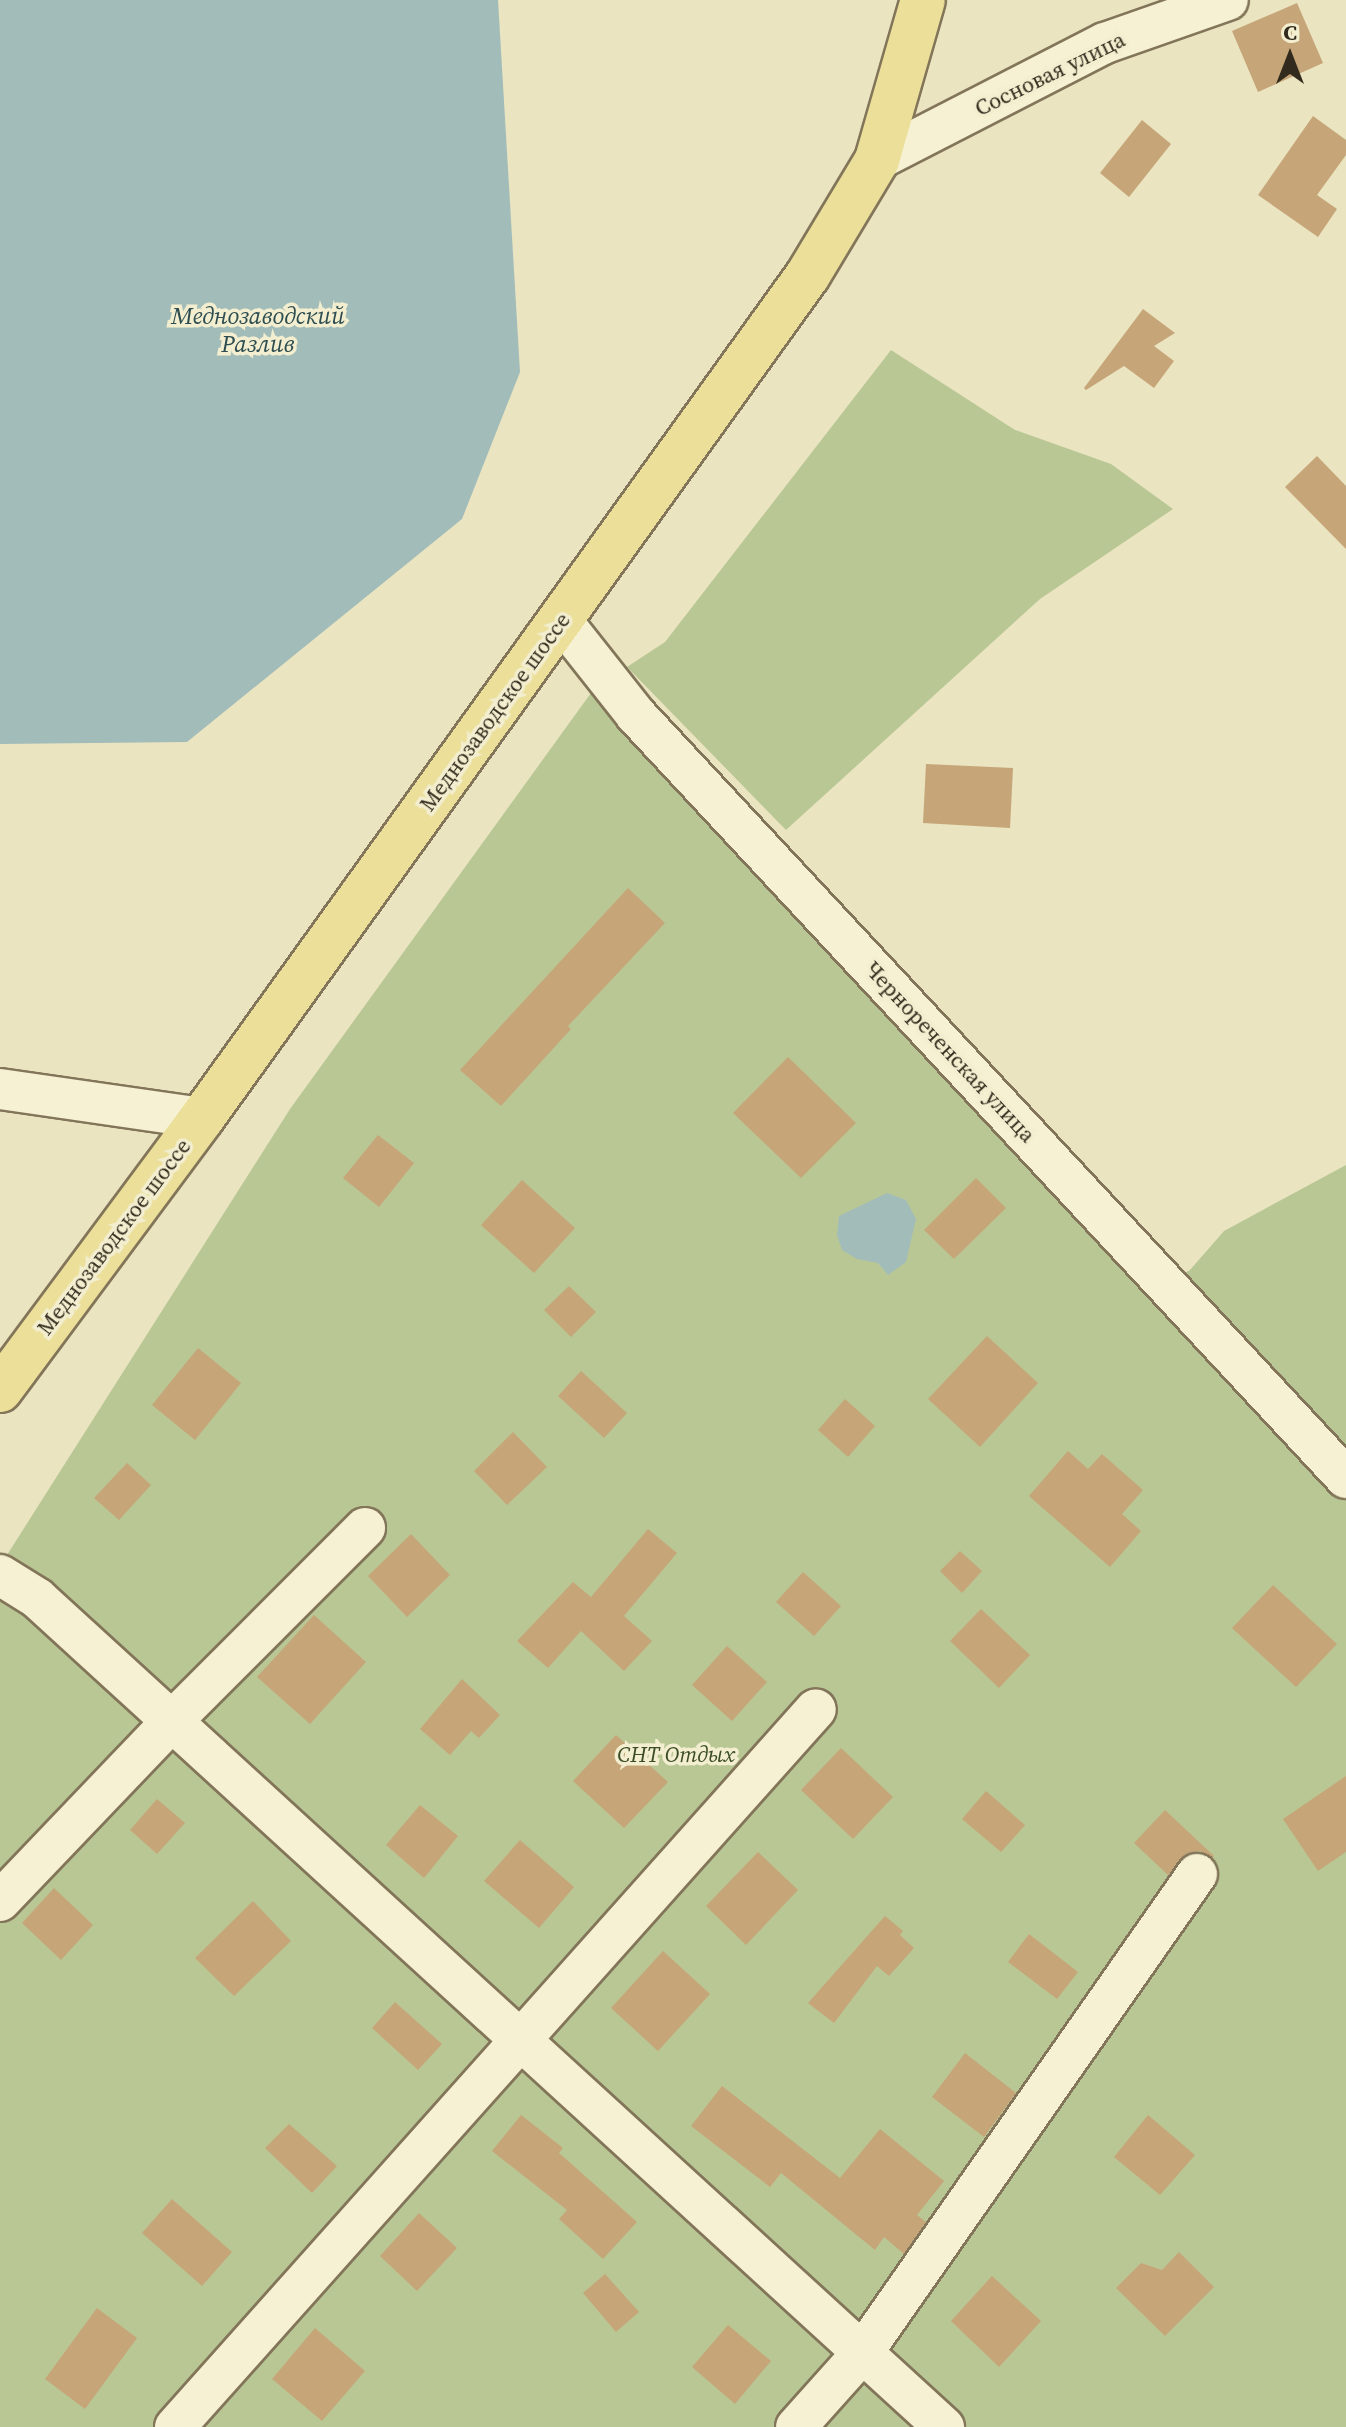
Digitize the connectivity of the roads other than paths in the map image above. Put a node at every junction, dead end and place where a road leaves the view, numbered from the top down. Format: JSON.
{"nodes":[{"id":1,"x":923,"y":0,"type":"edge"},
{"id":2,"x":1228,"y":0,"type":"edge"},
{"id":3,"x":877,"y":160,"type":"junction"},
{"id":4,"x":561,"y":620,"type":"junction"},
{"id":5,"x":0,"y":1089,"type":"edge"},
{"id":6,"x":202,"y":1118,"type":"junction"},
{"id":7,"x":0,"y":1390,"type":"edge"},
{"id":8,"x":1346,"y":1478,"type":"edge"},
{"id":9,"x":365,"y":1528,"type":"dead end"},
{"id":10,"x":0,"y":1575,"type":"edge"},
{"id":11,"x":816,"y":1709,"type":"dead end"},
{"id":12,"x":172,"y":1721,"type":"junction"},
{"id":13,"x":1197,"y":1874,"type":"dead end"},
{"id":14,"x":0,"y":1901,"type":"edge"},
{"id":15,"x":520,"y":2042,"type":"junction"},
{"id":16,"x":863,"y":2352,"type":"junction"},
{"id":17,"x":175,"y":2427,"type":"edge"},
{"id":18,"x":796,"y":2427,"type":"edge"},
{"id":19,"x":944,"y":2427,"type":"edge"}],
"edges":[{"from":1,"to":3,"type":"main road","name":"Меднозаводское шоссе"},
{"from":2,"to":3,"type":"street","name":"Сосновая улица"},
{"from":3,"to":4,"type":"main road","name":"Меднозаводское шоссе"},
{"from":4,"to":6,"type":"main road","name":"Меднозаводское шоссе"},
{"from":4,"to":8,"type":"street","name":"Чернореченская улица"},
{"from":5,"to":6,"type":"street"},
{"from":6,"to":7,"type":"main road","name":"Меднозаводское шоссе"},
{"from":9,"to":12,"type":"street"},
{"from":10,"to":12,"type":"street"},
{"from":11,"to":15,"type":"street"},
{"from":12,"to":14,"type":"street"},
{"from":12,"to":15,"type":"street"},
{"from":13,"to":16,"type":"street"},
{"from":15,"to":16,"type":"street"},
{"from":15,"to":17,"type":"street"},
{"from":16,"to":18,"type":"street"},
{"from":16,"to":19,"type":"street"}]}
